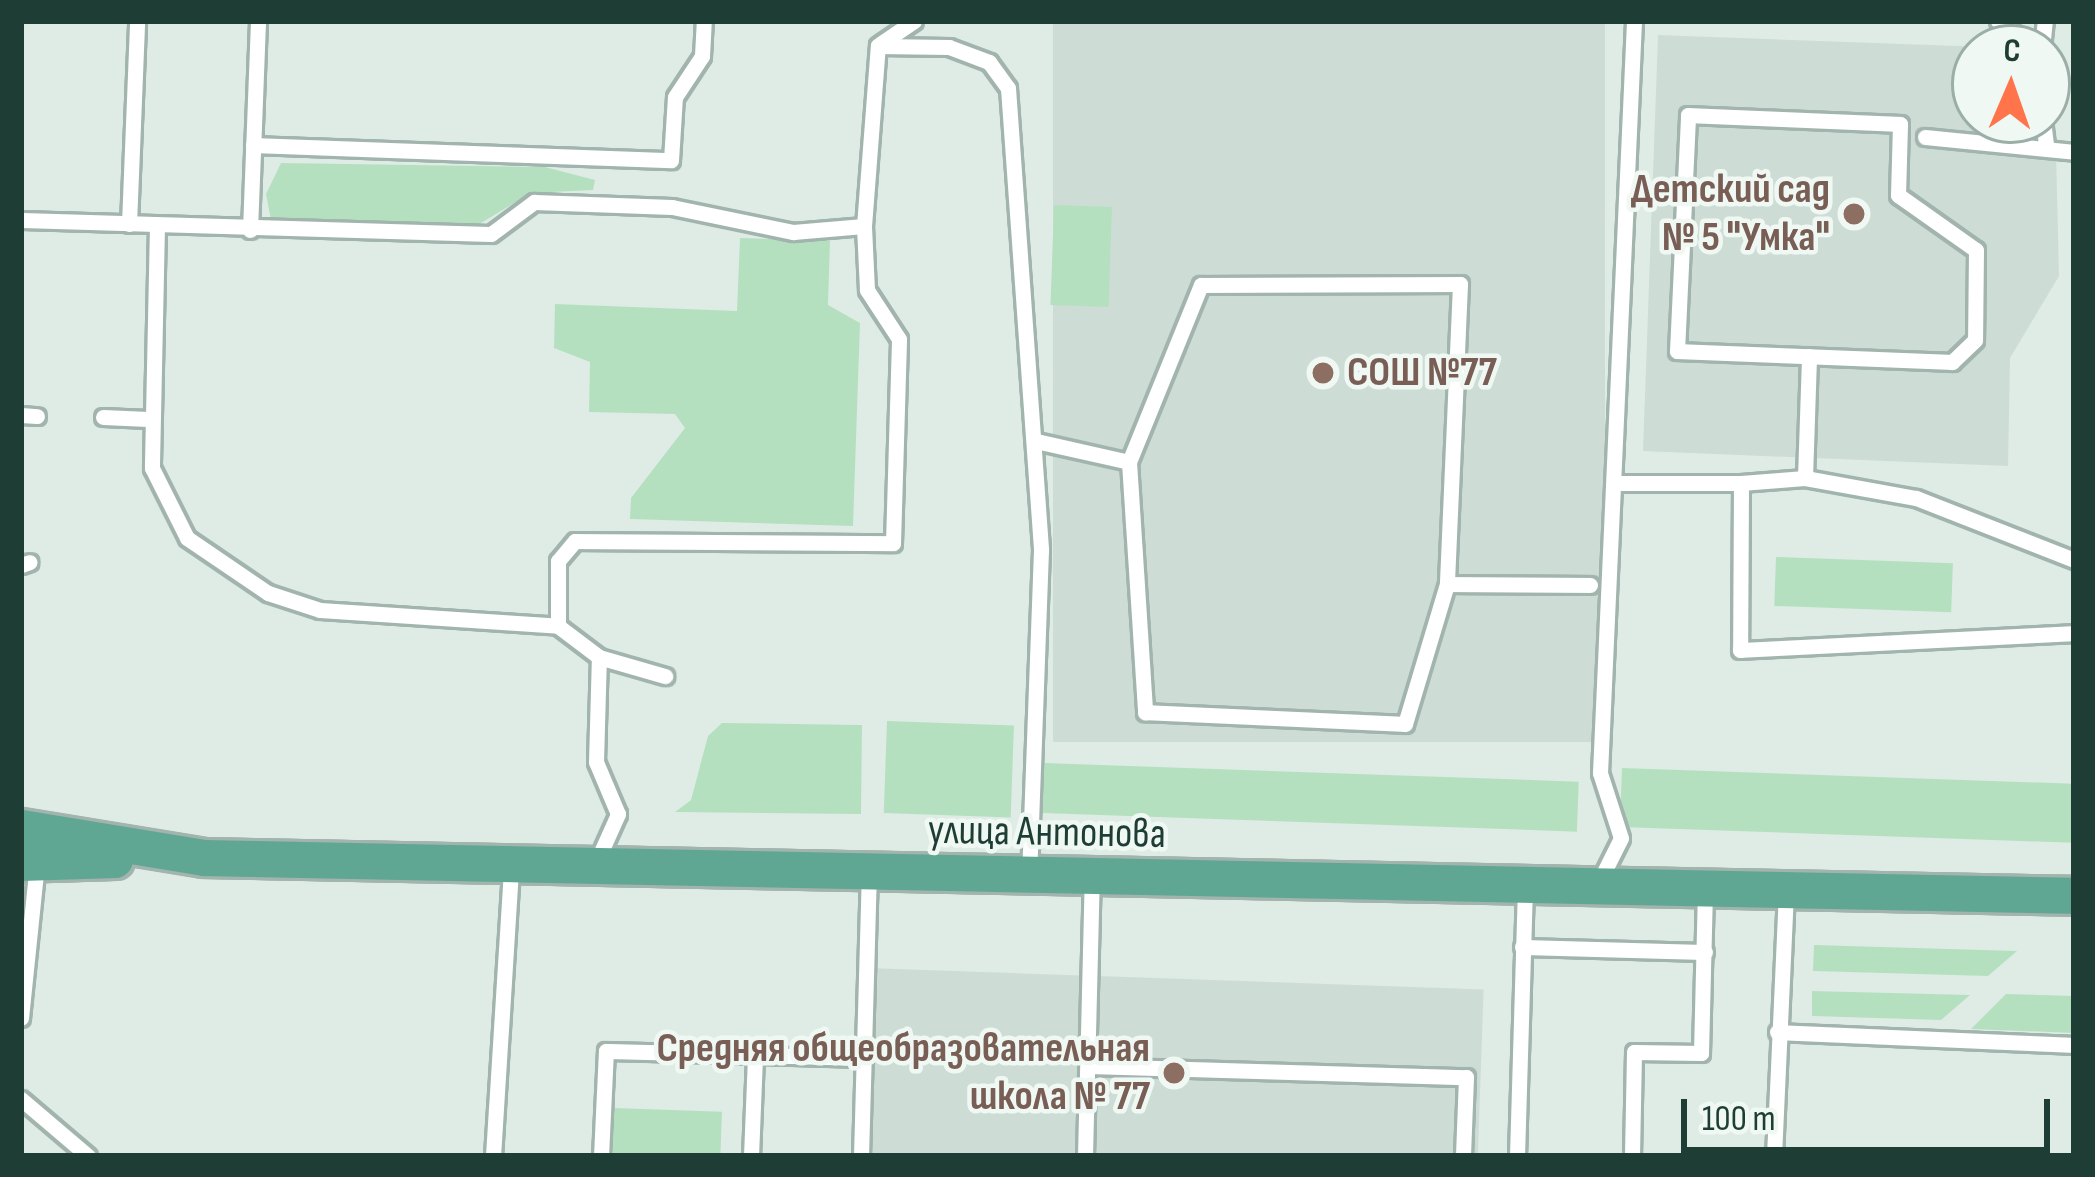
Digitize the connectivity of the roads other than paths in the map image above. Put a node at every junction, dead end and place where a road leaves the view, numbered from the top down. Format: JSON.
{"nodes":[{"id":1,"x":137,"y":21,"type":"edge"},
{"id":2,"x":258,"y":21,"type":"edge"},
{"id":3,"x":704,"y":21,"type":"edge"},
{"id":4,"x":914,"y":21,"type":"edge"},
{"id":5,"x":1634,"y":21,"type":"edge"},
{"id":6,"x":878,"y":46,"type":"junction"},
{"id":7,"x":1925,"y":137,"type":"dead end"},
{"id":8,"x":253,"y":145,"type":"junction"},
{"id":9,"x":2046,"y":145,"type":"joint"},
{"id":10,"x":2074,"y":152,"type":"edge"},
{"id":11,"x":21,"y":220,"type":"edge"},
{"id":12,"x":128,"y":224,"type":"junction"},
{"id":13,"x":157,"y":225,"type":"junction"},
{"id":14,"x":864,"y":226,"type":"junction"},
{"id":15,"x":250,"y":230,"type":"junction"},
{"id":16,"x":1809,"y":356,"type":"junction"},
{"id":17,"x":103,"y":417,"type":"dead end"},
{"id":18,"x":148,"y":418,"type":"junction"},
{"id":19,"x":1036,"y":441,"type":"junction"},
{"id":20,"x":1129,"y":462,"type":"junction"},
{"id":21,"x":1805,"y":478,"type":"junction"},
{"id":22,"x":1620,"y":483,"type":"junction"},
{"id":23,"x":1741,"y":483,"type":"junction"},
{"id":24,"x":2074,"y":560,"type":"edge"},
{"id":25,"x":1447,"y":584,"type":"junction"},
{"id":26,"x":1591,"y":584,"type":"dead end"},
{"id":27,"x":558,"y":626,"type":"junction"},
{"id":28,"x":2074,"y":633,"type":"edge"},
{"id":29,"x":599,"y":657,"type":"junction"},
{"id":30,"x":665,"y":676,"type":"dead end"},
{"id":31,"x":21,"y":828,"type":"edge"},
{"id":32,"x":178,"y":857,"type":"junction"},
{"id":33,"x":29,"y":863,"type":"edge"},
{"id":34,"x":511,"y":864,"type":"junction"},
{"id":35,"x":593,"y":870,"type":"junction"},
{"id":36,"x":869,"y":875,"type":"junction"},
{"id":37,"x":1029,"y":878,"type":"junction"},
{"id":38,"x":1092,"y":879,"type":"junction"},
{"id":39,"x":1525,"y":886,"type":"junction"},
{"id":40,"x":1596,"y":887,"type":"junction"},
{"id":41,"x":1705,"y":890,"type":"junction"},
{"id":42,"x":1786,"y":890,"type":"junction"},
{"id":43,"x":2074,"y":896,"type":"edge"},
{"id":44,"x":36,"y":941,"type":"junction"},
{"id":45,"x":1522,"y":947,"type":"junction"},
{"id":46,"x":1705,"y":952,"type":"junction"},
{"id":47,"x":21,"y":971,"type":"edge"},
{"id":48,"x":21,"y":1018,"type":"edge"},
{"id":49,"x":1777,"y":1032,"type":"junction"},
{"id":50,"x":2074,"y":1045,"type":"edge"},
{"id":51,"x":755,"y":1055,"type":"junction"},
{"id":52,"x":864,"y":1058,"type":"junction"},
{"id":53,"x":1088,"y":1066,"type":"junction"},
{"id":54,"x":21,"y":1099,"type":"edge"},
{"id":55,"x":88,"y":1156,"type":"edge"},
{"id":56,"x":493,"y":1156,"type":"edge"},
{"id":57,"x":602,"y":1156,"type":"edge"},
{"id":58,"x":752,"y":1156,"type":"edge"},
{"id":59,"x":861,"y":1156,"type":"edge"},
{"id":60,"x":1085,"y":1156,"type":"edge"},
{"id":61,"x":1463,"y":1156,"type":"edge"},
{"id":62,"x":1517,"y":1156,"type":"edge"},
{"id":63,"x":1632,"y":1156,"type":"edge"},
{"id":64,"x":1774,"y":1156,"type":"edge"}],
"edges":[{"from":1,"to":12,"type":"lane"},
{"from":2,"to":8,"type":"lane"},
{"from":3,"to":8,"type":"lane"},
{"from":4,"to":6,"type":"lane"},
{"from":5,"to":22,"type":"lane"},
{"from":6,"to":14,"type":"lane"},
{"from":6,"to":19,"type":"lane"},
{"from":7,"to":9,"type":"lane"},
{"from":8,"to":15,"type":"lane"},
{"from":9,"to":10,"type":"lane"},
{"from":11,"to":12,"type":"lane"},
{"from":12,"to":13,"type":"lane"},
{"from":13,"to":15,"type":"lane"},
{"from":13,"to":18,"type":"lane"},
{"from":14,"to":15,"type":"lane"},
{"from":14,"to":27,"type":"lane"},
{"from":16,"to":16,"type":"lane"},
{"from":16,"to":21,"type":"lane"},
{"from":17,"to":18,"type":"lane"},
{"from":18,"to":27,"type":"lane"},
{"from":19,"to":20,"type":"lane"},
{"from":19,"to":37,"type":"lane"},
{"from":20,"to":25,"type":"lane"},
{"from":20,"to":25,"type":"lane"},
{"from":21,"to":23,"type":"lane"},
{"from":21,"to":24,"type":"lane"},
{"from":22,"to":23,"type":"lane"},
{"from":22,"to":40,"type":"lane"},
{"from":23,"to":28,"type":"lane"},
{"from":25,"to":26,"type":"lane"},
{"from":27,"to":29,"type":"lane"},
{"from":29,"to":30,"type":"lane"},
{"from":29,"to":35,"type":"lane"},
{"from":31,"to":32,"type":"main road","name":"улица Антонова"},
{"from":32,"to":33,"type":"main road"},
{"from":32,"to":34,"type":"main road","name":"улица Антонова"},
{"from":33,"to":44,"type":"lane"},
{"from":34,"to":35,"type":"main road","name":"улица Антонова"},
{"from":34,"to":56,"type":"lane"},
{"from":35,"to":36,"type":"main road","name":"улица Антонова"},
{"from":36,"to":37,"type":"main road","name":"улица Антонова"},
{"from":36,"to":52,"type":"lane"},
{"from":37,"to":38,"type":"main road","name":"улица Антонова"},
{"from":38,"to":39,"type":"main road","name":"улица Антонова"},
{"from":38,"to":53,"type":"lane"},
{"from":39,"to":40,"type":"main road","name":"улица Антонова"},
{"from":39,"to":45,"type":"lane"},
{"from":40,"to":41,"type":"main road","name":"улица Антонова"},
{"from":41,"to":42,"type":"main road","name":"улица Антонова"},
{"from":41,"to":46,"type":"lane"},
{"from":42,"to":43,"type":"main road","name":"улица Антонова"},
{"from":42,"to":49,"type":"lane"},
{"from":44,"to":47,"type":"lane"},
{"from":44,"to":48,"type":"lane"},
{"from":45,"to":46,"type":"lane"},
{"from":45,"to":62,"type":"lane"},
{"from":46,"to":63,"type":"lane"},
{"from":49,"to":50,"type":"lane"},
{"from":49,"to":64,"type":"lane"},
{"from":51,"to":52,"type":"lane"},
{"from":51,"to":57,"type":"lane"},
{"from":51,"to":58,"type":"lane"},
{"from":52,"to":59,"type":"lane"},
{"from":53,"to":60,"type":"lane"},
{"from":53,"to":61,"type":"lane"},
{"from":54,"to":55,"type":"lane"}]}
